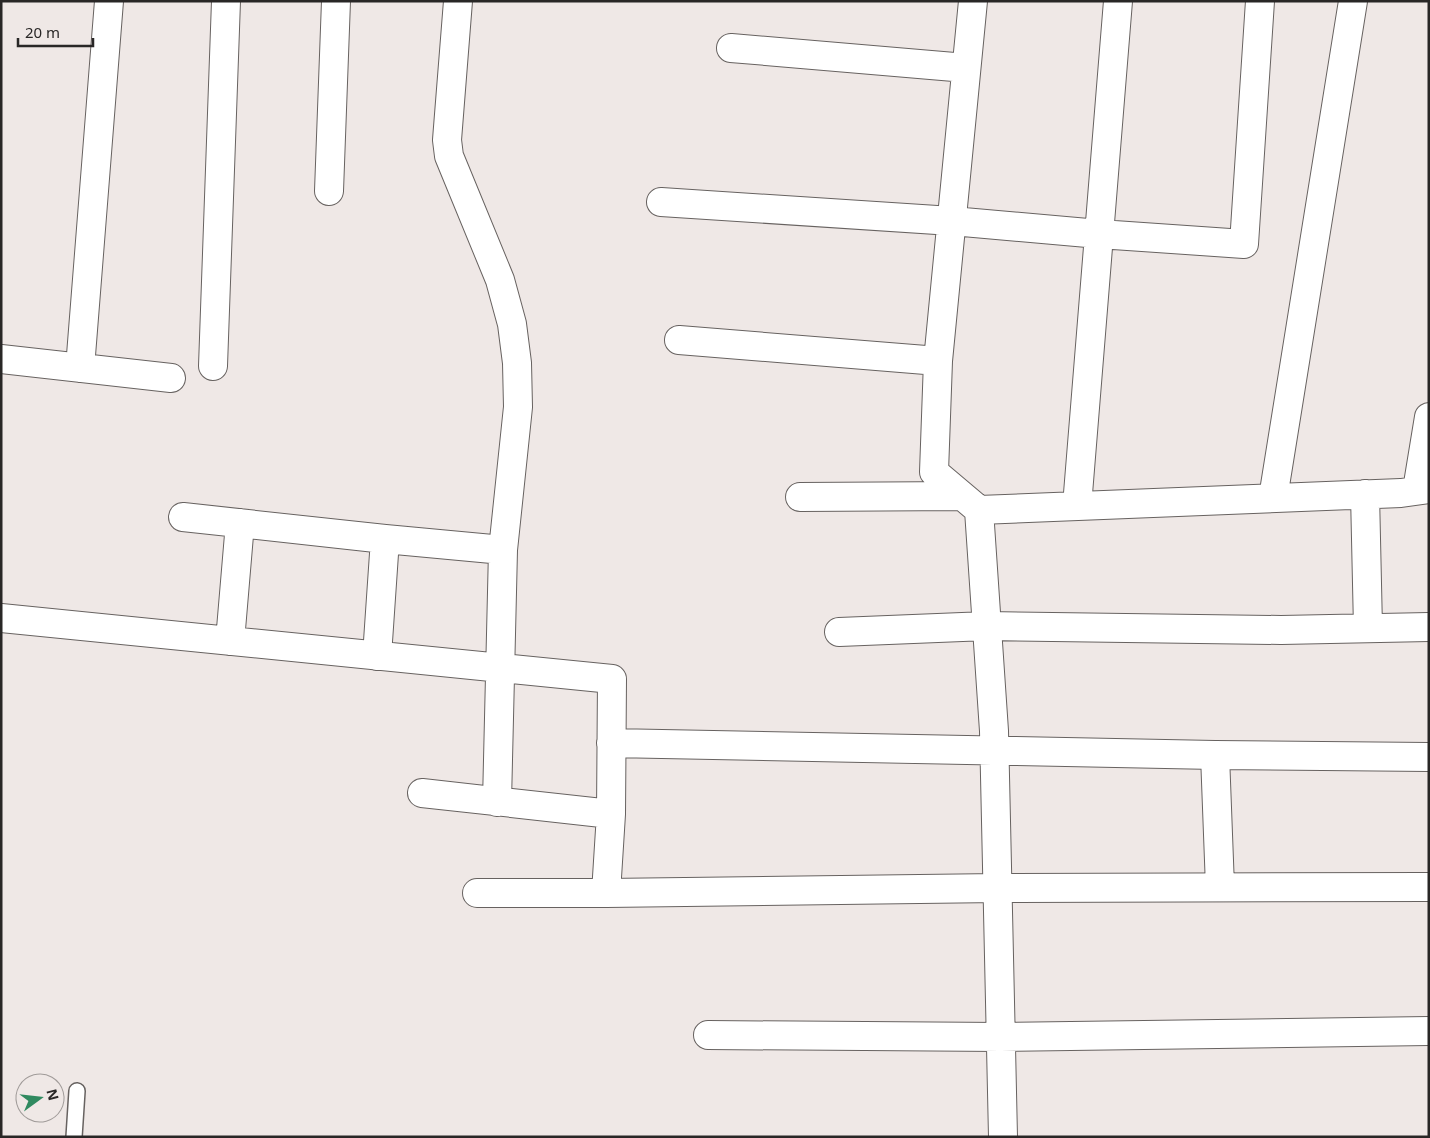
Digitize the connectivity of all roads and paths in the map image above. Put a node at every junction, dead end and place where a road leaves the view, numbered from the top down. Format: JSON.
{"nodes":[{"id":1,"x":109,"y":1,"type":"edge"},
{"id":2,"x":226,"y":1,"type":"edge"},
{"id":3,"x":336,"y":1,"type":"edge"},
{"id":4,"x":458,"y":1,"type":"edge"},
{"id":5,"x":974,"y":1,"type":"edge"},
{"id":6,"x":1118,"y":1,"type":"edge"},
{"id":7,"x":1260,"y":1,"type":"edge"},
{"id":8,"x":1354,"y":1,"type":"edge"},
{"id":9,"x":731,"y":48,"type":"dead end"},
{"id":10,"x":966,"y":68,"type":"junction"},
{"id":11,"x":329,"y":191,"type":"dead end"},
{"id":12,"x":661,"y":202,"type":"dead end"},
{"id":13,"x":952,"y":221,"type":"junction"},
{"id":14,"x":1099,"y":234,"type":"junction"},
{"id":15,"x":679,"y":340,"type":"dead end"},
{"id":16,"x":1,"y":359,"type":"edge"},
{"id":17,"x":938,"y":361,"type":"junction"},
{"id":18,"x":213,"y":366,"type":"dead end"},
{"id":19,"x":80,"y":368,"type":"junction"},
{"id":20,"x":171,"y":378,"type":"dead end"},
{"id":21,"x":1429,"y":417,"type":"edge"},
{"id":22,"x":1423,"y":490,"type":"edge"},
{"id":23,"x":1366,"y":494,"type":"junction"},
{"id":24,"x":800,"y":497,"type":"dead end"},
{"id":25,"x":1273,"y":498,"type":"junction"},
{"id":26,"x":971,"y":503,"type":"junction"},
{"id":27,"x":1077,"y":506,"type":"junction"},
{"id":28,"x":183,"y":517,"type":"dead end"},
{"id":29,"x":240,"y":522,"type":"junction"},
{"id":30,"x":385,"y":539,"type":"junction"},
{"id":31,"x":503,"y":550,"type":"junction"},
{"id":32,"x":1,"y":618,"type":"edge"},
{"id":33,"x":987,"y":626,"type":"junction"},
{"id":34,"x":1429,"y":627,"type":"edge"},
{"id":35,"x":1368,"y":628,"type":"junction"},
{"id":36,"x":839,"y":632,"type":"dead end"},
{"id":37,"x":230,"y":641,"type":"junction"},
{"id":38,"x":377,"y":656,"type":"junction"},
{"id":39,"x":501,"y":668,"type":"junction"},
{"id":40,"x":611,"y":743,"type":"junction"},
{"id":41,"x":995,"y":751,"type":"junction"},
{"id":42,"x":1215,"y":756,"type":"junction"},
{"id":43,"x":1429,"y":757,"type":"edge"},
{"id":44,"x":422,"y":793,"type":"dead end"},
{"id":45,"x":497,"y":802,"type":"junction"},
{"id":46,"x":611,"y":814,"type":"junction"},
{"id":47,"x":1220,"y":887,"type":"junction"},
{"id":48,"x":1429,"y":887,"type":"edge"},
{"id":49,"x":998,"y":888,"type":"junction"},
{"id":50,"x":477,"y":893,"type":"dead end"},
{"id":51,"x":606,"y":893,"type":"junction"},
{"id":52,"x":1429,"y":1031,"type":"edge"},
{"id":53,"x":708,"y":1035,"type":"dead end"},
{"id":54,"x":1001,"y":1037,"type":"junction"},
{"id":55,"x":77,"y":1091,"type":"dead end"},
{"id":56,"x":74,"y":1137,"type":"edge"},
{"id":57,"x":1003,"y":1137,"type":"edge"}],
"edges":[{"from":1,"to":19,"type":"street"},
{"from":2,"to":18,"type":"street"},
{"from":3,"to":11,"type":"street"},
{"from":4,"to":31,"type":"street"},
{"from":5,"to":10,"type":"street"},
{"from":6,"to":14,"type":"street"},
{"from":7,"to":14,"type":"street"},
{"from":8,"to":25,"type":"street"},
{"from":9,"to":10,"type":"street"},
{"from":10,"to":13,"type":"street"},
{"from":12,"to":13,"type":"street"},
{"from":13,"to":14,"type":"street"},
{"from":13,"to":17,"type":"street"},
{"from":14,"to":27,"type":"street"},
{"from":15,"to":17,"type":"street"},
{"from":16,"to":19,"type":"street"},
{"from":17,"to":26,"type":"street"},
{"from":19,"to":20,"type":"street"},
{"from":21,"to":22,"type":"street"},
{"from":22,"to":23,"type":"street"},
{"from":23,"to":25,"type":"street"},
{"from":23,"to":35,"type":"street"},
{"from":24,"to":26,"type":"street"},
{"from":25,"to":27,"type":"street"},
{"from":26,"to":27,"type":"street"},
{"from":26,"to":33,"type":"street"},
{"from":28,"to":29,"type":"street"},
{"from":29,"to":30,"type":"street"},
{"from":29,"to":37,"type":"street"},
{"from":30,"to":31,"type":"street"},
{"from":30,"to":38,"type":"street"},
{"from":31,"to":39,"type":"street"},
{"from":32,"to":37,"type":"street"},
{"from":33,"to":35,"type":"street"},
{"from":33,"to":36,"type":"street"},
{"from":33,"to":41,"type":"street"},
{"from":34,"to":35,"type":"street"},
{"from":37,"to":38,"type":"street"},
{"from":38,"to":39,"type":"street"},
{"from":39,"to":40,"type":"street"},
{"from":39,"to":45,"type":"street"},
{"from":40,"to":41,"type":"street"},
{"from":40,"to":46,"type":"street"},
{"from":41,"to":42,"type":"street"},
{"from":41,"to":49,"type":"street"},
{"from":42,"to":43,"type":"street"},
{"from":42,"to":47,"type":"street"},
{"from":44,"to":45,"type":"street"},
{"from":45,"to":46,"type":"street"},
{"from":46,"to":51,"type":"street"},
{"from":47,"to":48,"type":"street"},
{"from":47,"to":49,"type":"street"},
{"from":49,"to":51,"type":"street"},
{"from":49,"to":54,"type":"street"},
{"from":50,"to":51,"type":"street"},
{"from":52,"to":54,"type":"street"},
{"from":53,"to":54,"type":"street"},
{"from":54,"to":57,"type":"street"},
{"from":55,"to":56,"type":"lane"}]}
